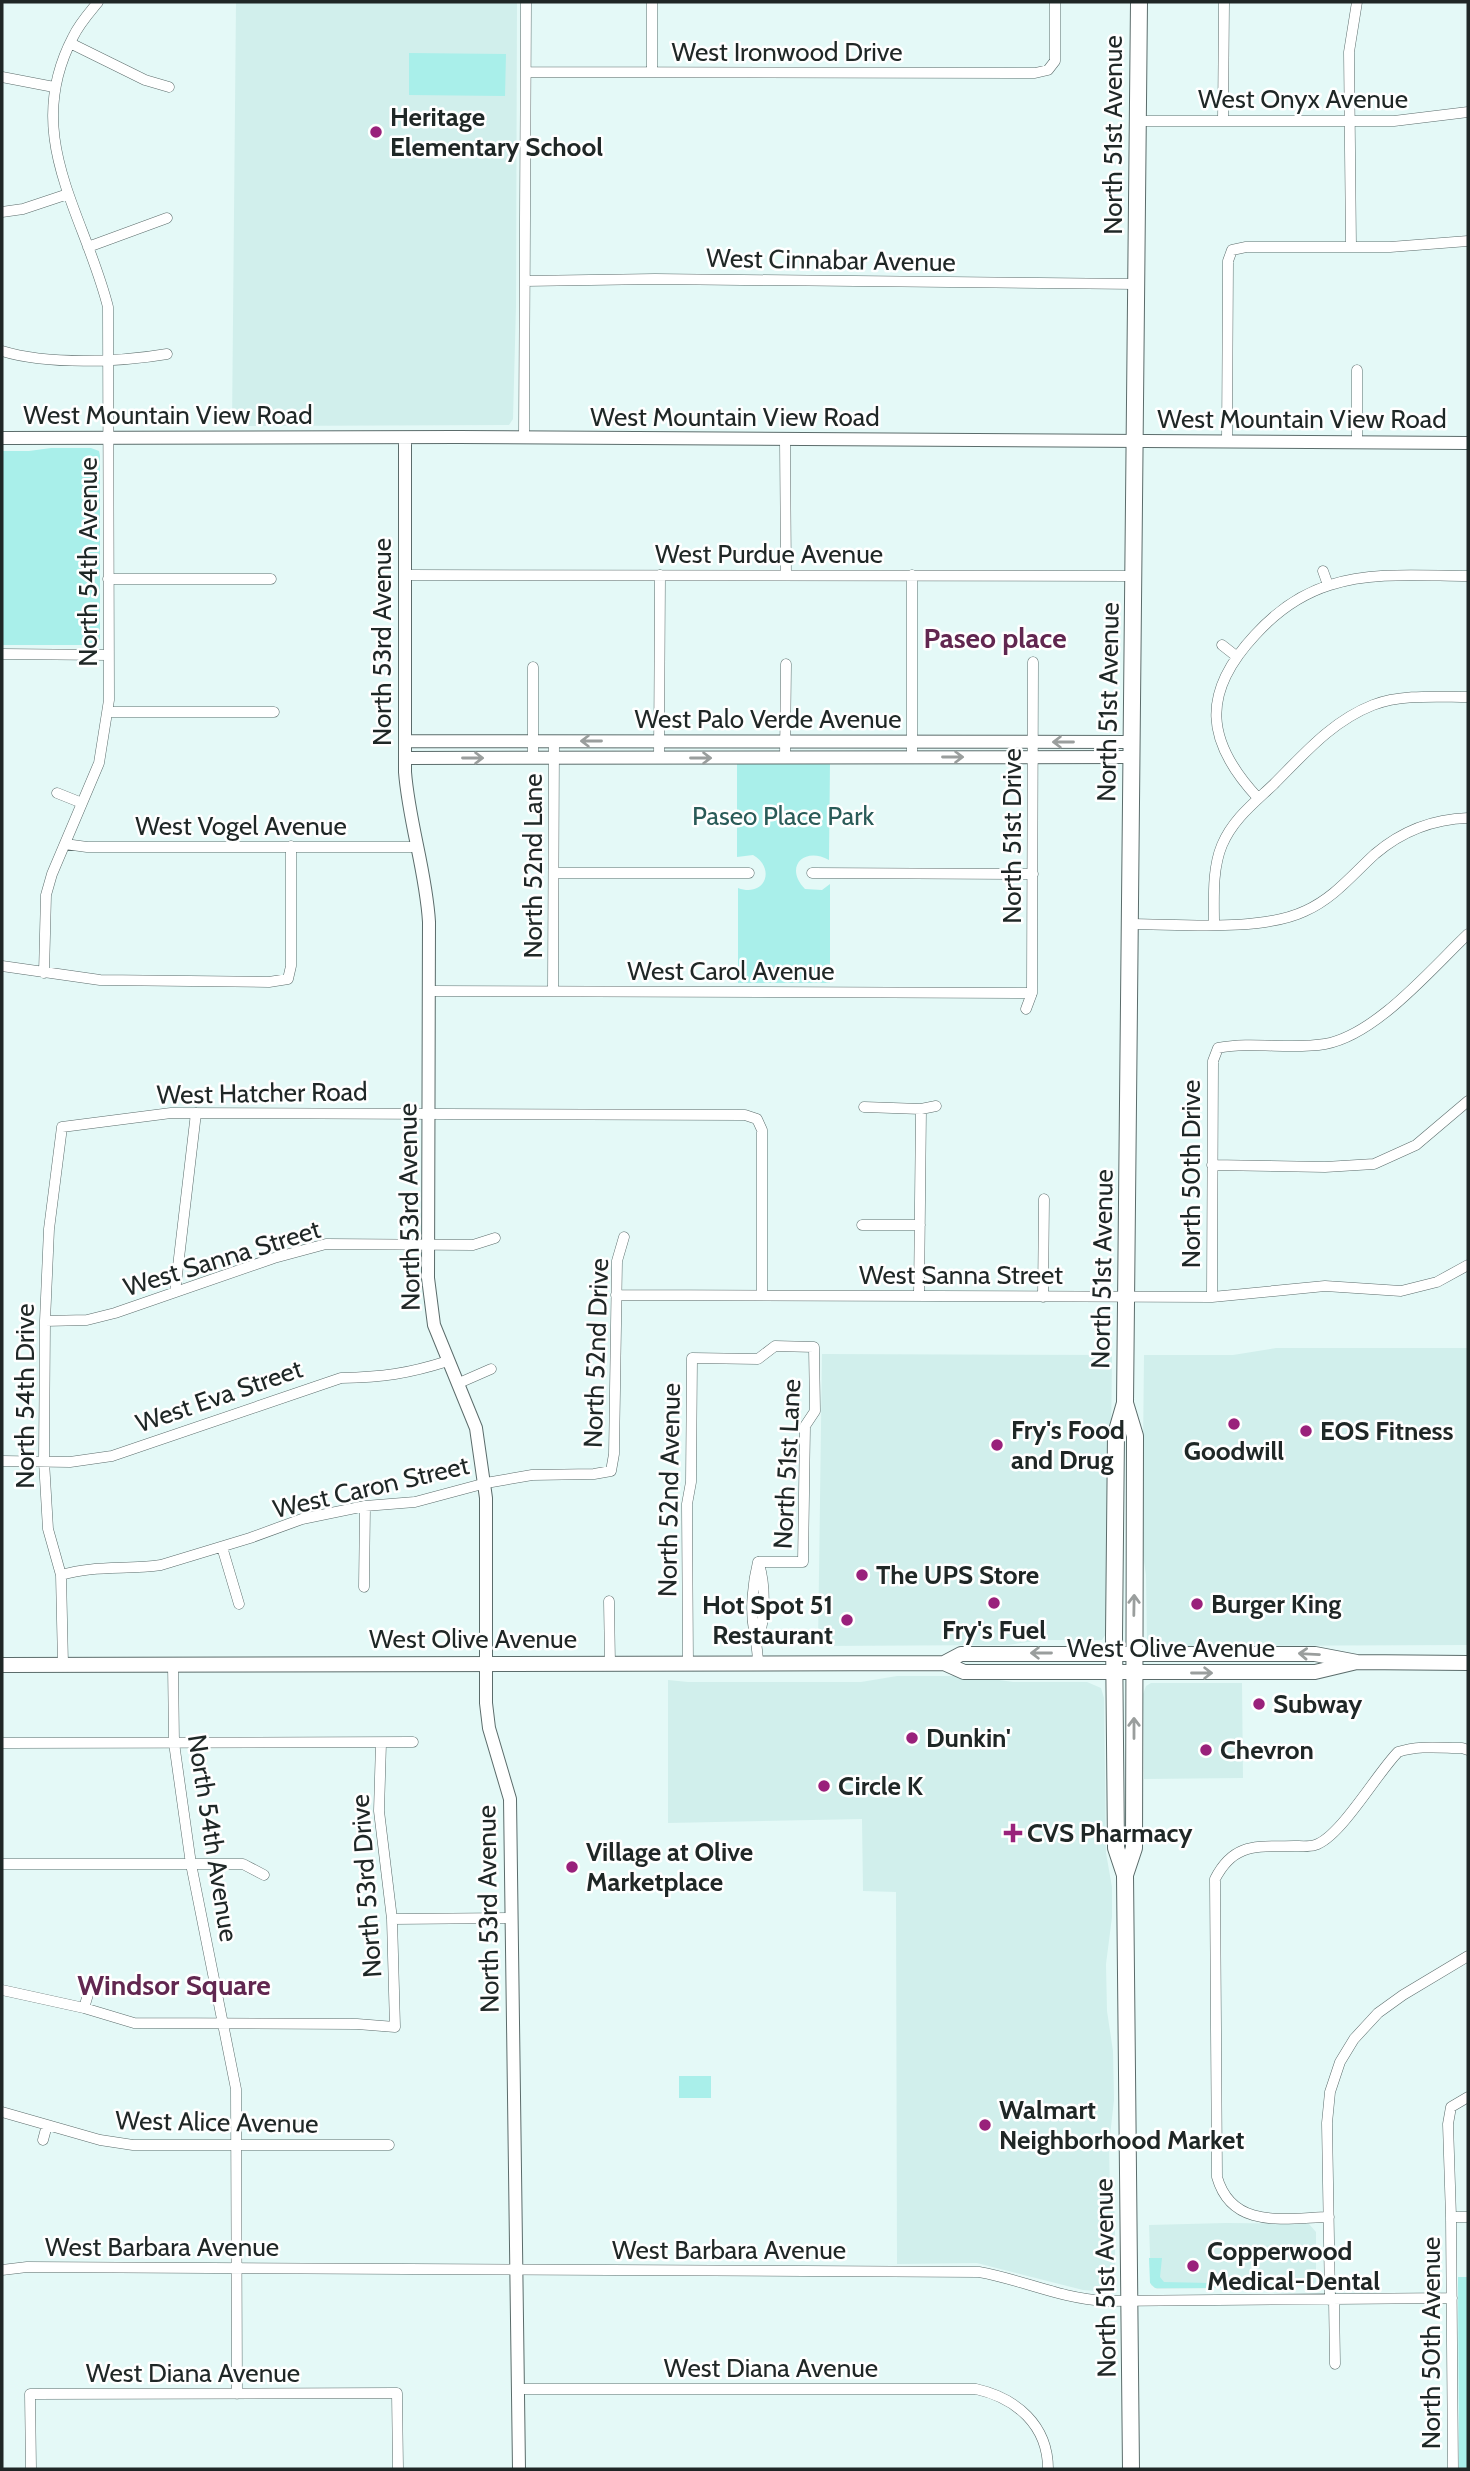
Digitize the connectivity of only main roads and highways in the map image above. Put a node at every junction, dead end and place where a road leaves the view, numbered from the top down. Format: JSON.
{"nodes":[{"id":1,"x":1139,"y":2,"type":"edge"},
{"id":2,"x":1125,"y":1403,"type":"junction"},
{"id":3,"x":1114,"y":1653,"type":"junction"},
{"id":4,"x":1134,"y":1653,"type":"junction"},
{"id":5,"x":1357,"y":1662,"type":"junction"},
{"id":6,"x":944,"y":1663,"type":"junction"},
{"id":7,"x":1468,"y":1663,"type":"edge"},
{"id":8,"x":2,"y":1665,"type":"edge"},
{"id":9,"x":1115,"y":1673,"type":"junction"},
{"id":10,"x":1133,"y":1673,"type":"junction"},
{"id":11,"x":1125,"y":1875,"type":"junction"},
{"id":12,"x":1132,"y":2469,"type":"edge"}],
"edges":[{"from":1,"to":2,"type":"main road","name":"North 51st Avenue"},
{"from":2,"to":3,"type":"main road","name":"North 51st Avenue"},
{"from":4,"to":2,"type":"main road","name":"North 51st Avenue","one_way":true},
{"from":3,"to":4,"type":"main road","name":"West Olive Avenue"},
{"from":3,"to":6,"type":"main road","name":"West Olive Avenue","one_way":true},
{"from":3,"to":9,"type":"main road","name":"North 51st Avenue"},
{"from":5,"to":4,"type":"main road","name":"West Olive Avenue","one_way":true},
{"from":4,"to":10,"type":"main road","name":"North 51st Avenue"},
{"from":5,"to":7,"type":"main road","name":"West Olive Avenue"},
{"from":10,"to":5,"type":"main road","name":"West Olive Avenue","one_way":true},
{"from":6,"to":8,"type":"main road","name":"West Olive Avenue"},
{"from":6,"to":9,"type":"main road","name":"West Olive Avenue"},
{"from":9,"to":10,"type":"main road","name":"West Olive Avenue"},
{"from":9,"to":11,"type":"main road","name":"North 51st Avenue"},
{"from":11,"to":10,"type":"main road","name":"North 51st Avenue","one_way":true},
{"from":11,"to":12,"type":"main road","name":"North 51st Avenue"}]}
